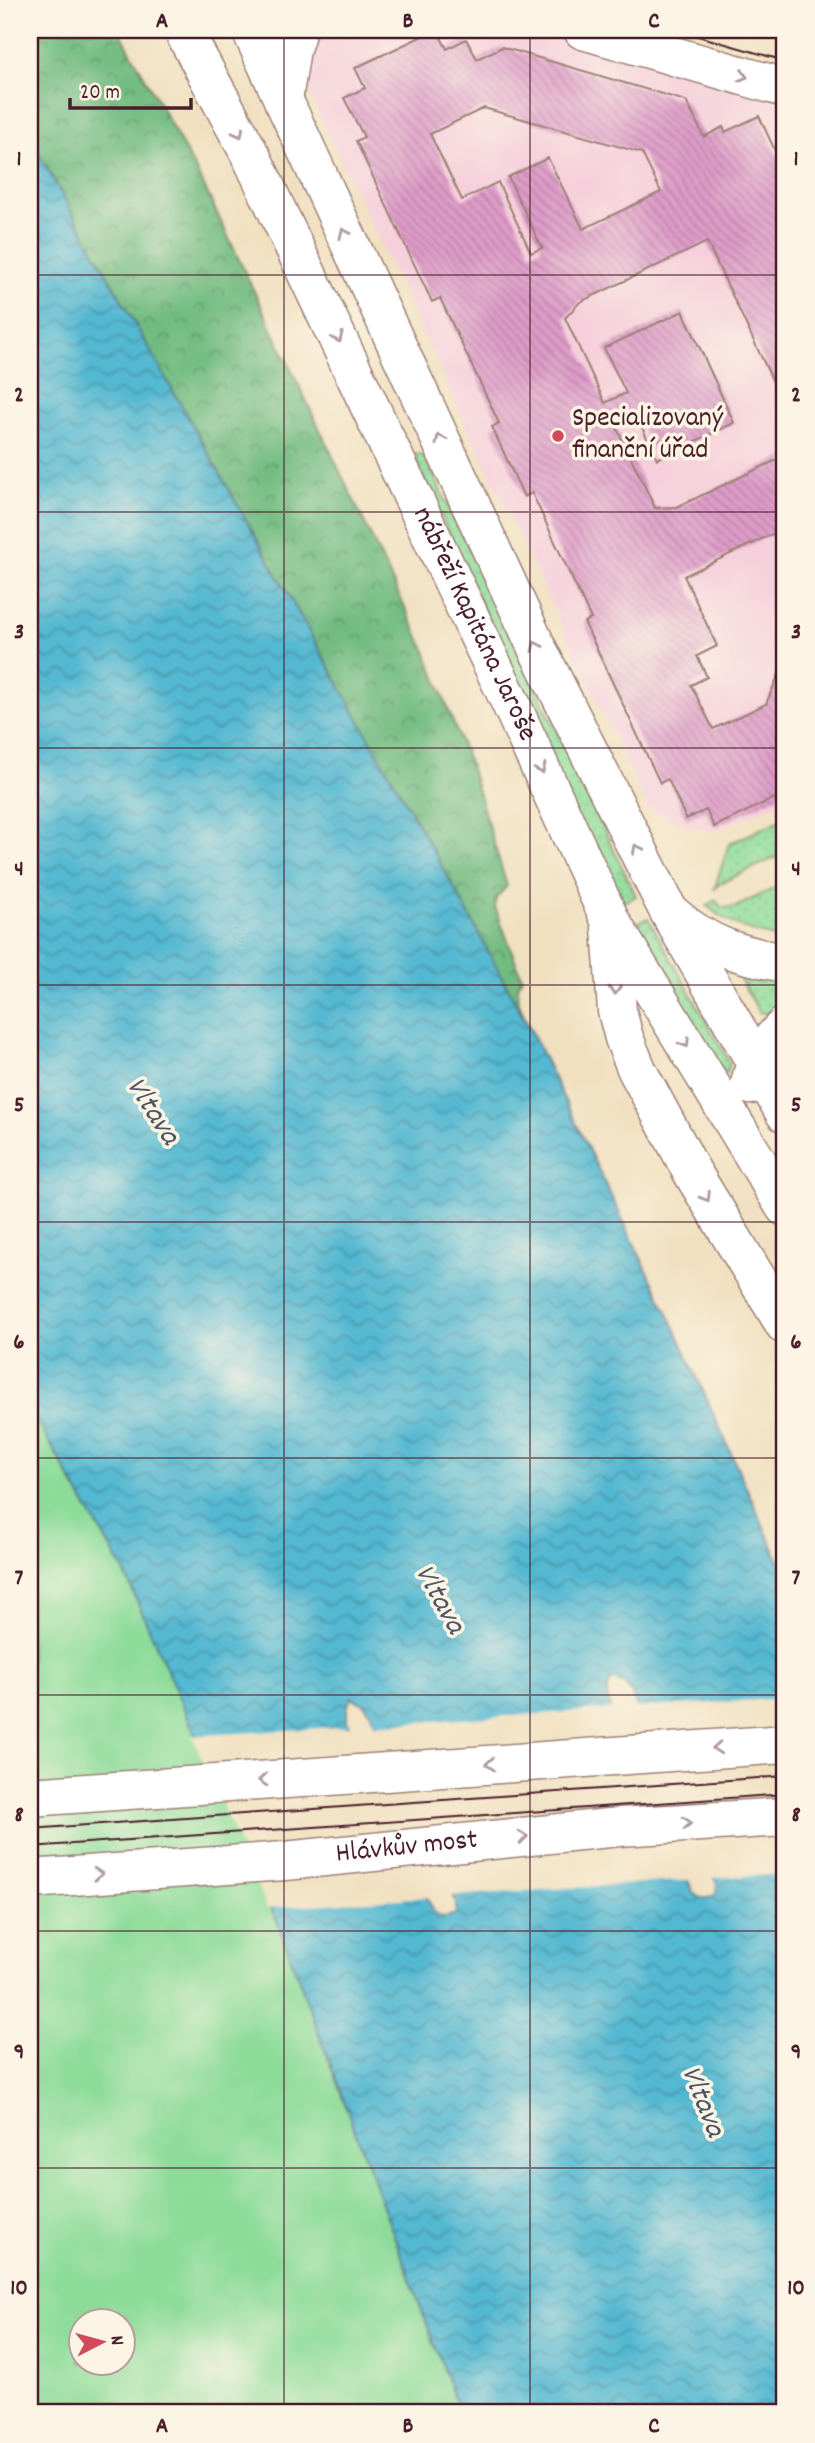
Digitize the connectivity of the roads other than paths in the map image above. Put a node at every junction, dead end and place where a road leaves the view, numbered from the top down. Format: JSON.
{"nodes":[{"id":1,"x":183,"y":30,"type":"edge"},
{"id":2,"x":251,"y":30,"type":"edge"},
{"id":3,"x":297,"y":30,"type":"edge"},
{"id":4,"x":583,"y":30,"type":"edge"},
{"id":5,"x":785,"y":88,"type":"edge"},
{"id":6,"x":283,"y":100,"type":"junction"},
{"id":7,"x":667,"y":910,"type":"junction"},
{"id":8,"x":611,"y":922,"type":"junction"},
{"id":9,"x":785,"y":963,"type":"edge"},
{"id":10,"x":785,"y":1026,"type":"edge"},
{"id":11,"x":754,"y":1063,"type":"junction"},
{"id":12,"x":785,"y":1113,"type":"edge"},
{"id":13,"x":756,"y":1159,"type":"junction"},
{"id":14,"x":785,"y":1207,"type":"edge"},
{"id":15,"x":785,"y":1325,"type":"edge"},
{"id":16,"x":785,"y":1744,"type":"edge"},
{"id":17,"x":30,"y":1797,"type":"edge"},
{"id":18,"x":785,"y":1817,"type":"edge"},
{"id":19,"x":30,"y":1879,"type":"edge"}],
"edges":[{"from":1,"to":8,"type":"main road","name":"nábřeží Kapitána Jaroše","one_way":true},
{"from":2,"to":6,"type":"main road","name":"nábřeží Kapitána Jaroše"},
{"from":3,"to":6,"type":"main road"},
{"from":4,"to":5,"type":"main road","one_way":true},
{"from":7,"to":6,"type":"main road","name":"nábřeží Kapitána Jaroše","one_way":true},
{"from":7,"to":9,"type":"main road"},
{"from":7,"to":11,"type":"main road","name":"nábřeží Kapitána Jaroše"},
{"from":8,"to":13,"type":"main road","name":"nábřeží Kapitána Jaroše","one_way":true},
{"from":8,"to":15,"type":"main road","one_way":true},
{"from":10,"to":11,"type":"main road"},
{"from":11,"to":12,"type":"main road","name":"nábřeží Kapitána Jaroše"},
{"from":11,"to":13,"type":"main road"},
{"from":13,"to":14,"type":"main road","name":"nábřeží Kapitána Jaroše"},
{"from":16,"to":17,"type":"main road","one_way":true},
{"from":19,"to":18,"type":"main road","name":"Hlávkův most","one_way":true}]}
